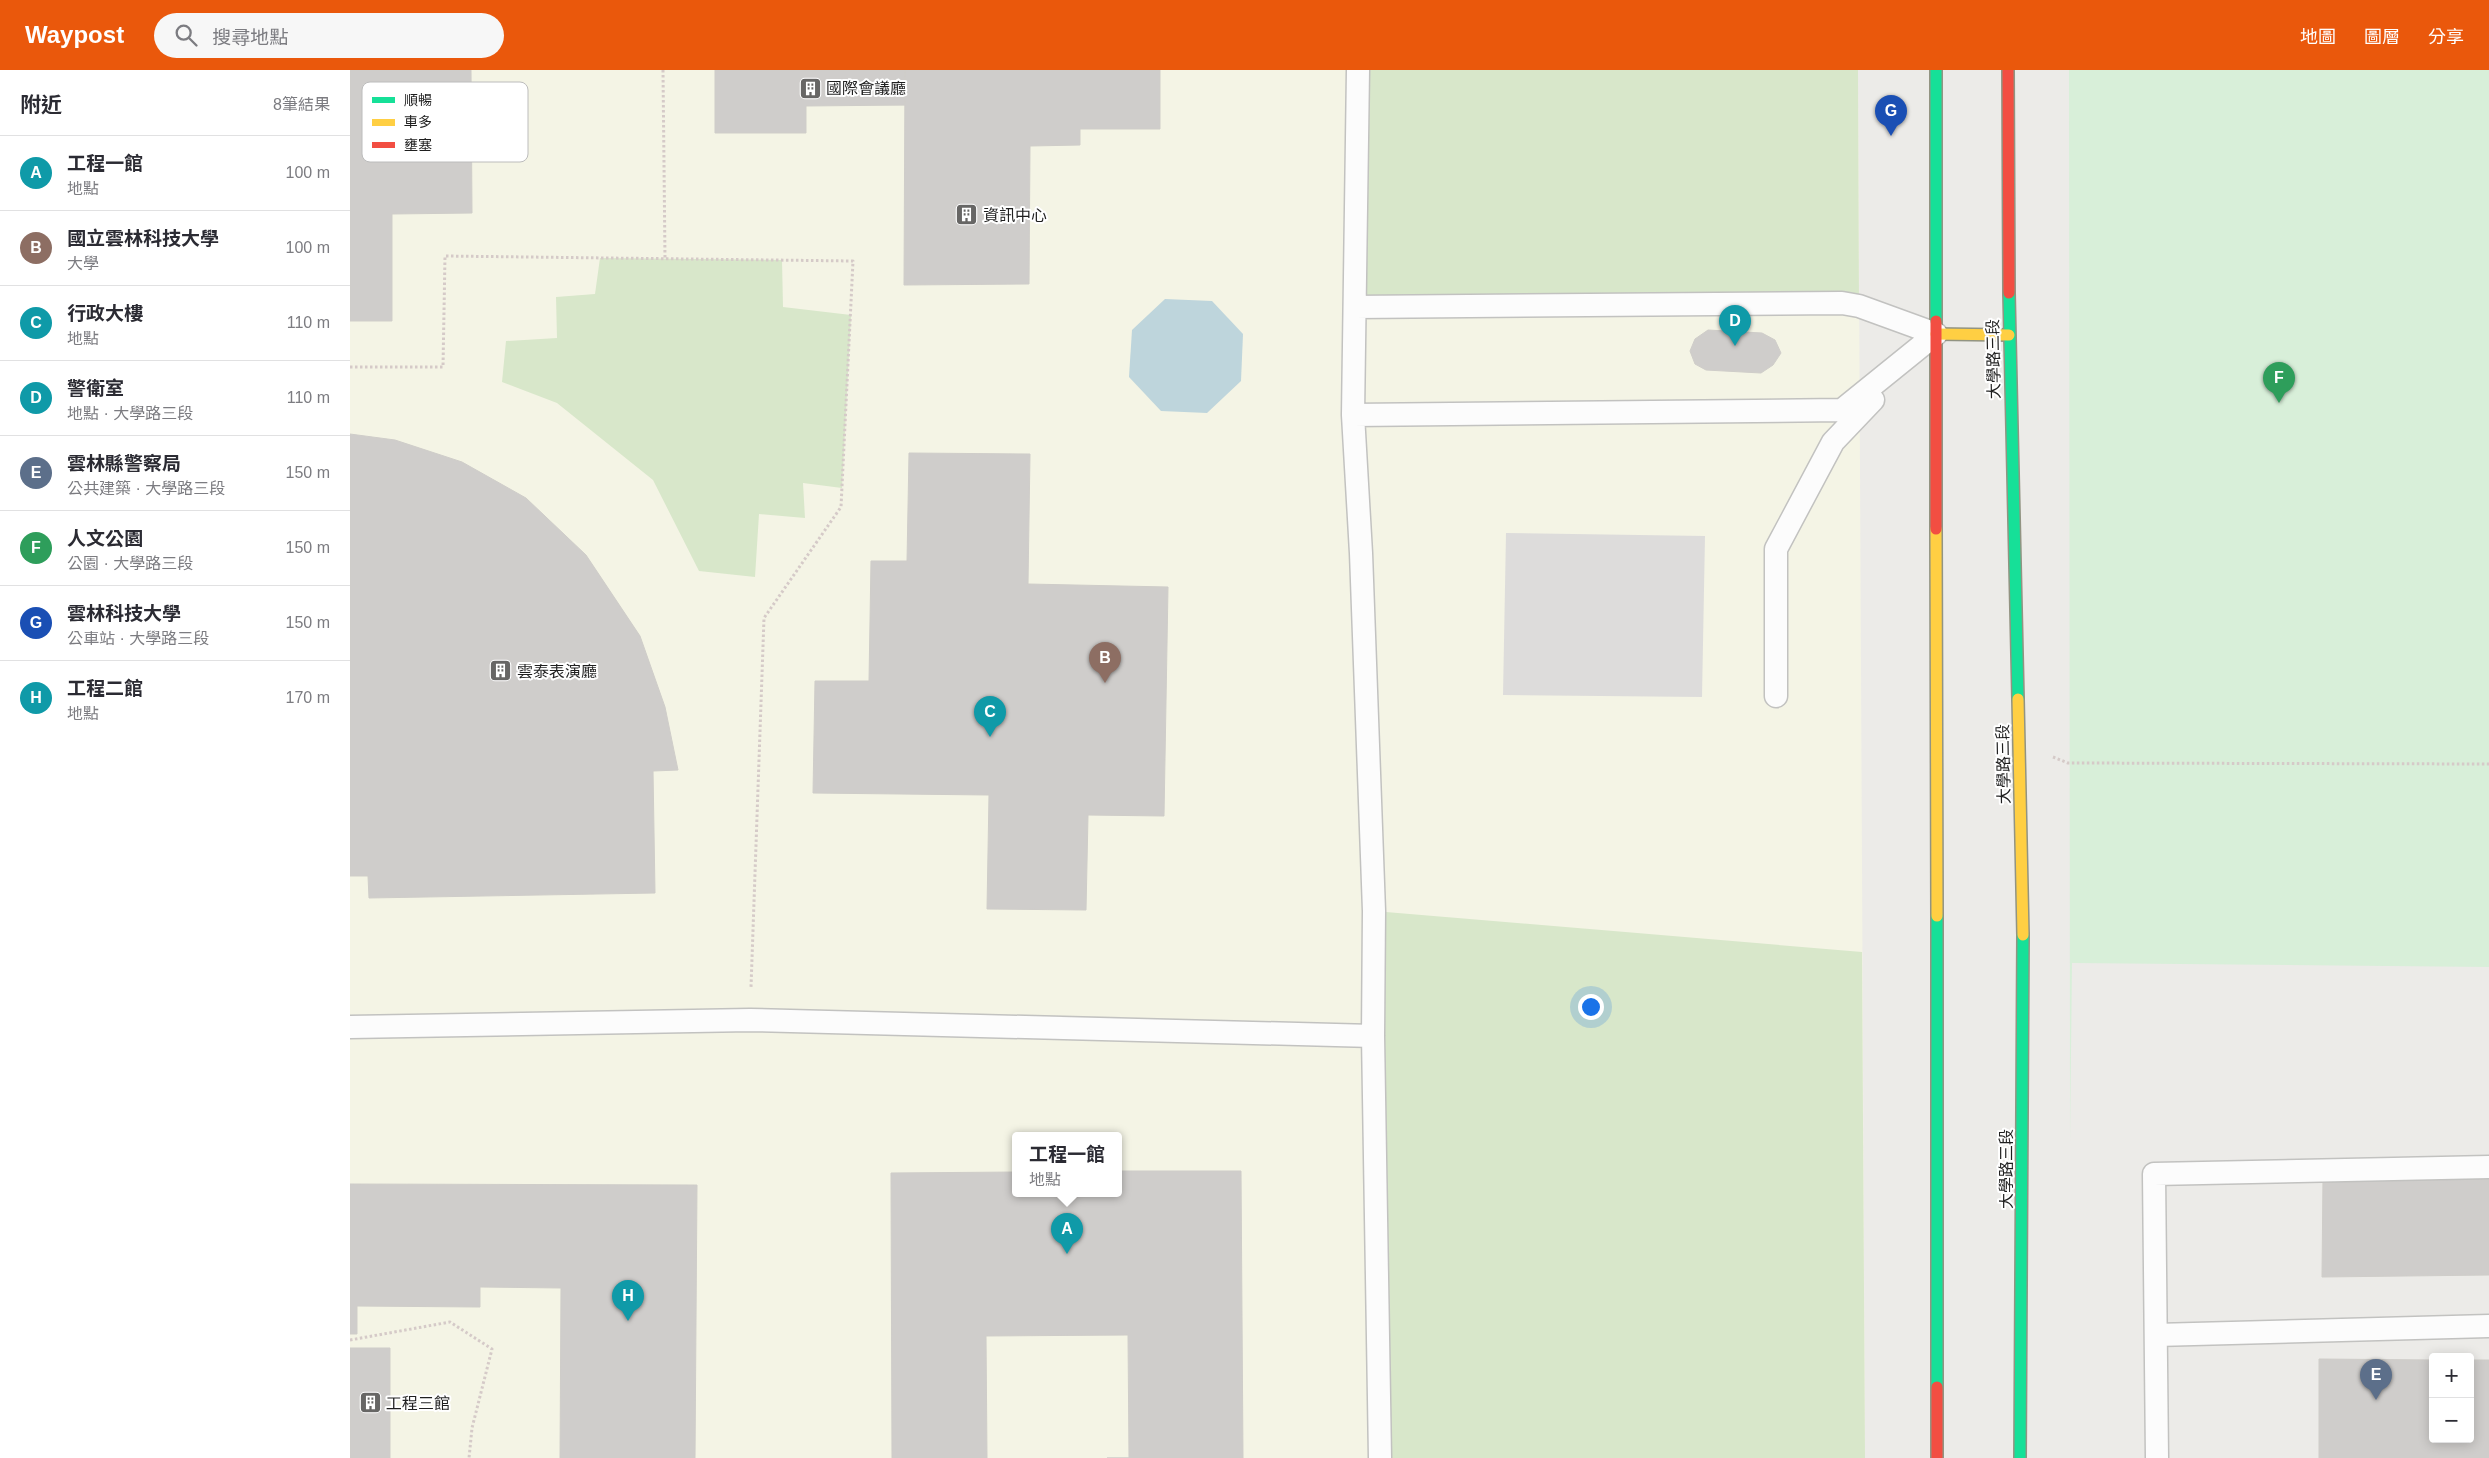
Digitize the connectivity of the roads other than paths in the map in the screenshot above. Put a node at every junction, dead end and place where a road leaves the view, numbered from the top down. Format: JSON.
{"nodes":[{"id":1,"x":1358,"y":70,"type":"edge"},
{"id":2,"x":1936,"y":70,"type":"edge"},
{"id":3,"x":2008,"y":70,"type":"edge"},
{"id":4,"x":1355,"y":307,"type":"junction"},
{"id":5,"x":1936,"y":334,"type":"junction"},
{"id":6,"x":2009,"y":335,"type":"junction"},
{"id":7,"x":1353,"y":415,"type":"junction"},
{"id":8,"x":1776,"y":696,"type":"dead end"},
{"id":9,"x":350,"y":1027,"type":"edge"},
{"id":10,"x":1373,"y":1036,"type":"junction"},
{"id":11,"x":2489,"y":1167,"type":"edge"},
{"id":12,"x":2489,"y":1326,"type":"edge"},
{"id":13,"x":2156,"y":1335,"type":"junction"},
{"id":14,"x":1380,"y":1458,"type":"edge"},
{"id":15,"x":1937,"y":1458,"type":"edge"},
{"id":16,"x":2020,"y":1458,"type":"edge"},
{"id":17,"x":2157,"y":1458,"type":"edge"}],
"edges":[{"from":1,"to":4,"type":"lane"},
{"from":2,"to":5,"type":"street"},
{"from":3,"to":6,"type":"street","name":"大學路三段"},
{"from":4,"to":5,"type":"lane"},
{"from":4,"to":7,"type":"lane"},
{"from":5,"to":6,"type":"street"},
{"from":5,"to":7,"type":"lane"},
{"from":5,"to":8,"type":"lane"},
{"from":5,"to":15,"type":"street"},
{"from":6,"to":16,"type":"street","name":"大學路三段"},
{"from":7,"to":10,"type":"lane"},
{"from":9,"to":10,"type":"lane"},
{"from":10,"to":14,"type":"lane"},
{"from":11,"to":13,"type":"lane"},
{"from":12,"to":13,"type":"lane"},
{"from":13,"to":17,"type":"lane"}]}
